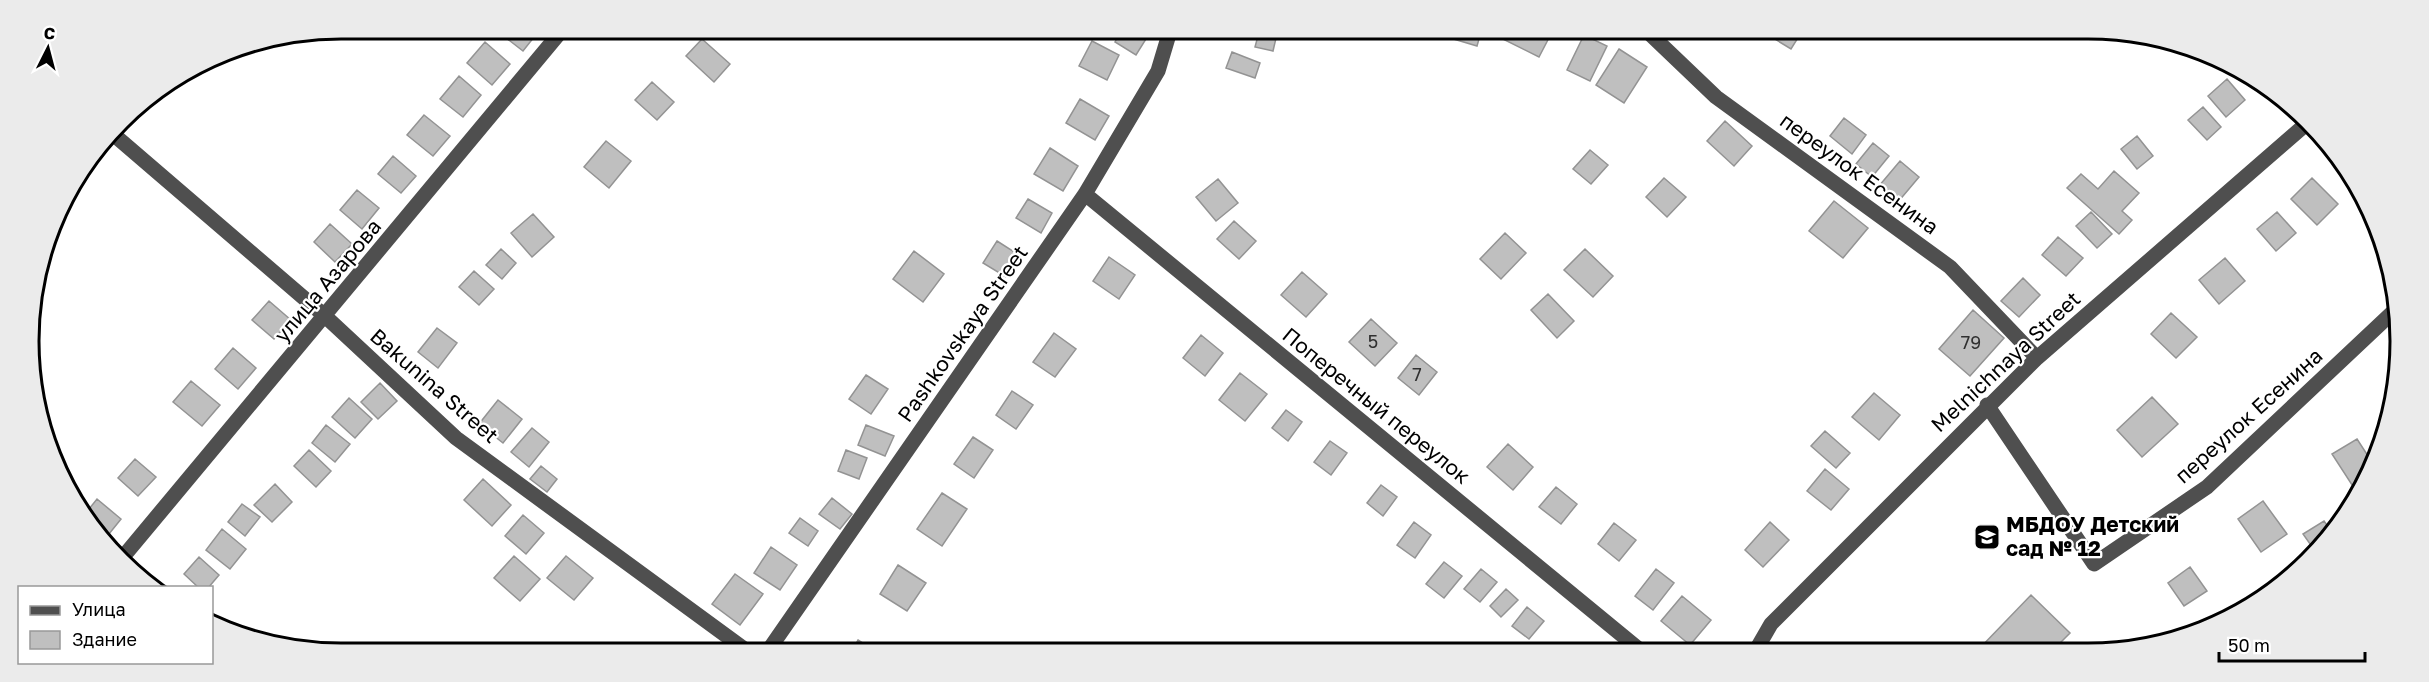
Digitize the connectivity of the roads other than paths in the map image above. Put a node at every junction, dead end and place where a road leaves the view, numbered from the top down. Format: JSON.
{"nodes":[{"id":1,"x":555,"y":39,"type":"edge"},
{"id":2,"x":1168,"y":39,"type":"edge"},
{"id":3,"x":1655,"y":39,"type":"edge"},
{"id":4,"x":2303,"y":128,"type":"edge"},
{"id":5,"x":117,"y":138,"type":"edge"},
{"id":6,"x":1086,"y":194,"type":"junction"},
{"id":7,"x":2388,"y":315,"type":"edge"},
{"id":8,"x":326,"y":317,"type":"junction"},
{"id":9,"x":2037,"y":358,"type":"junction"},
{"id":10,"x":1987,"y":405,"type":"junction"},
{"id":11,"x":126,"y":554,"type":"edge"},
{"id":12,"x":735,"y":643,"type":"edge"},
{"id":13,"x":773,"y":643,"type":"edge"},
{"id":14,"x":1631,"y":643,"type":"edge"},
{"id":15,"x":1759,"y":643,"type":"edge"}],
"edges":[{"from":1,"to":8,"type":"street","name":"улица Азарова"},
{"from":2,"to":6,"type":"street","name":"Pashkovskaya Street"},
{"from":3,"to":9,"type":"street","name":"переулок Есенина"},
{"from":4,"to":9,"type":"street","name":"Melnichnaya Street"},
{"from":5,"to":8,"type":"street","name":"Bakunina Street"},
{"from":6,"to":13,"type":"street","name":"Pashkovskaya Street"},
{"from":6,"to":14,"type":"street","name":"Поперечный переулок"},
{"from":7,"to":10,"type":"street","name":"переулок Есенина"},
{"from":8,"to":11,"type":"street","name":"улица Азарова"},
{"from":8,"to":12,"type":"street","name":"Bakunina Street"},
{"from":9,"to":10,"type":"street","name":"Melnichnaya Street"},
{"from":10,"to":15,"type":"street","name":"Melnichnaya Street"}]}
